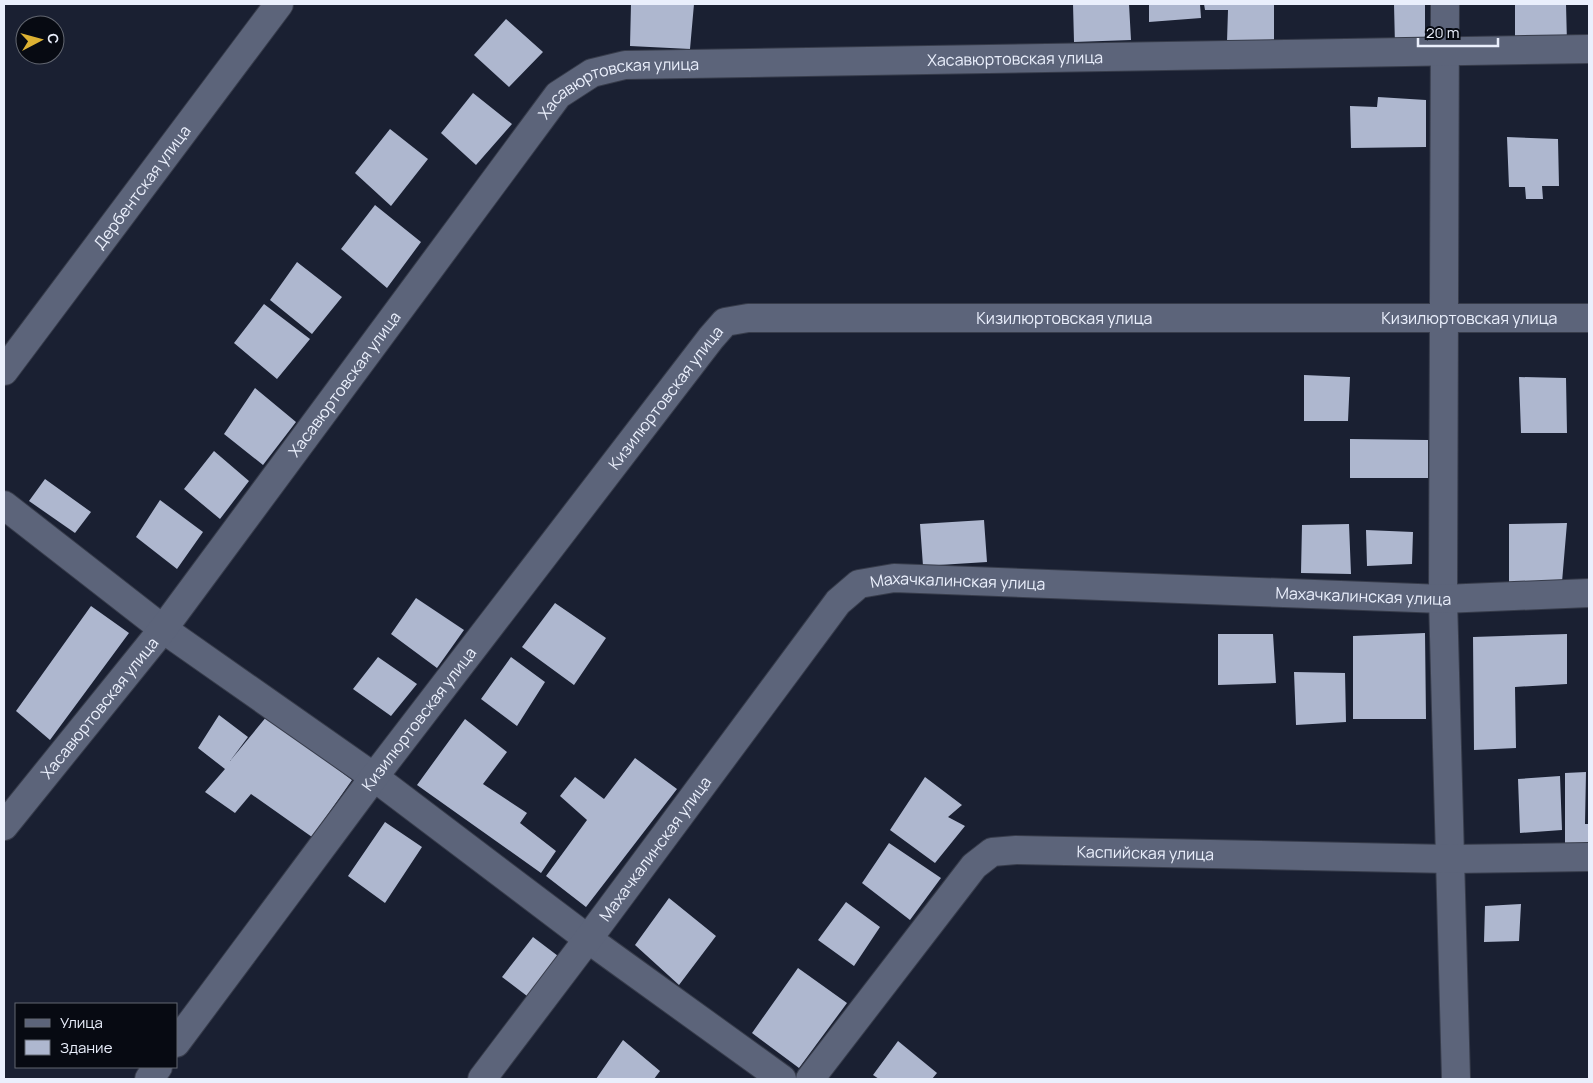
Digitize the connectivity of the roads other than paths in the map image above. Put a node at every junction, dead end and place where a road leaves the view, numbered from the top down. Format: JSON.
{"nodes":[{"id":1,"x":279,"y":4,"type":"edge"},
{"id":2,"x":1446,"y":4,"type":"edge"},
{"id":3,"x":1589,"y":50,"type":"edge"},
{"id":4,"x":1446,"y":53,"type":"junction"},
{"id":5,"x":1589,"y":318,"type":"edge"},
{"id":6,"x":1444,"y":319,"type":"junction"},
{"id":7,"x":4,"y":370,"type":"edge"},
{"id":8,"x":4,"y":505,"type":"edge"},
{"id":9,"x":1589,"y":593,"type":"edge"},
{"id":10,"x":1443,"y":599,"type":"junction"},
{"id":11,"x":163,"y":629,"type":"junction"},
{"id":12,"x":374,"y":777,"type":"junction"},
{"id":13,"x":4,"y":826,"type":"edge"},
{"id":14,"x":1589,"y":857,"type":"edge"},
{"id":15,"x":1450,"y":859,"type":"junction"},
{"id":16,"x":588,"y":939,"type":"junction"},
{"id":17,"x":178,"y":1040,"type":"edge"},
{"id":18,"x":157,"y":1068,"type":"edge"},
{"id":19,"x":149,"y":1079,"type":"edge"},
{"id":20,"x":482,"y":1079,"type":"edge"},
{"id":21,"x":782,"y":1079,"type":"edge"},
{"id":22,"x":810,"y":1079,"type":"edge"},
{"id":23,"x":1456,"y":1079,"type":"edge"}],
"edges":[{"from":1,"to":7,"type":"street","name":"Дербентская улица"},
{"from":2,"to":4,"type":"street"},
{"from":3,"to":4,"type":"street","name":"Хасавюртовская улица"},
{"from":4,"to":6,"type":"street"},
{"from":4,"to":11,"type":"street","name":"Хасавюртовская улица"},
{"from":5,"to":6,"type":"street","name":"Кизилюртовская улица"},
{"from":6,"to":10,"type":"street"},
{"from":6,"to":12,"type":"street","name":"Кизилюртовская улица"},
{"from":8,"to":11,"type":"street"},
{"from":9,"to":10,"type":"street","name":"Махачкалинская улица"},
{"from":10,"to":15,"type":"street"},
{"from":10,"to":16,"type":"street","name":"Махачкалинская улица"},
{"from":11,"to":12,"type":"street"},
{"from":11,"to":13,"type":"street","name":"Хасавюртовская улица"},
{"from":12,"to":16,"type":"street"},
{"from":12,"to":17,"type":"street","name":"Кизилюртовская улица"},
{"from":14,"to":15,"type":"street","name":"Каспийская улица"},
{"from":15,"to":22,"type":"street","name":"Каспийская улица"},
{"from":15,"to":23,"type":"street"},
{"from":16,"to":20,"type":"street","name":"Махачкалинская улица"},
{"from":16,"to":21,"type":"street"},
{"from":18,"to":19,"type":"street"}]}
